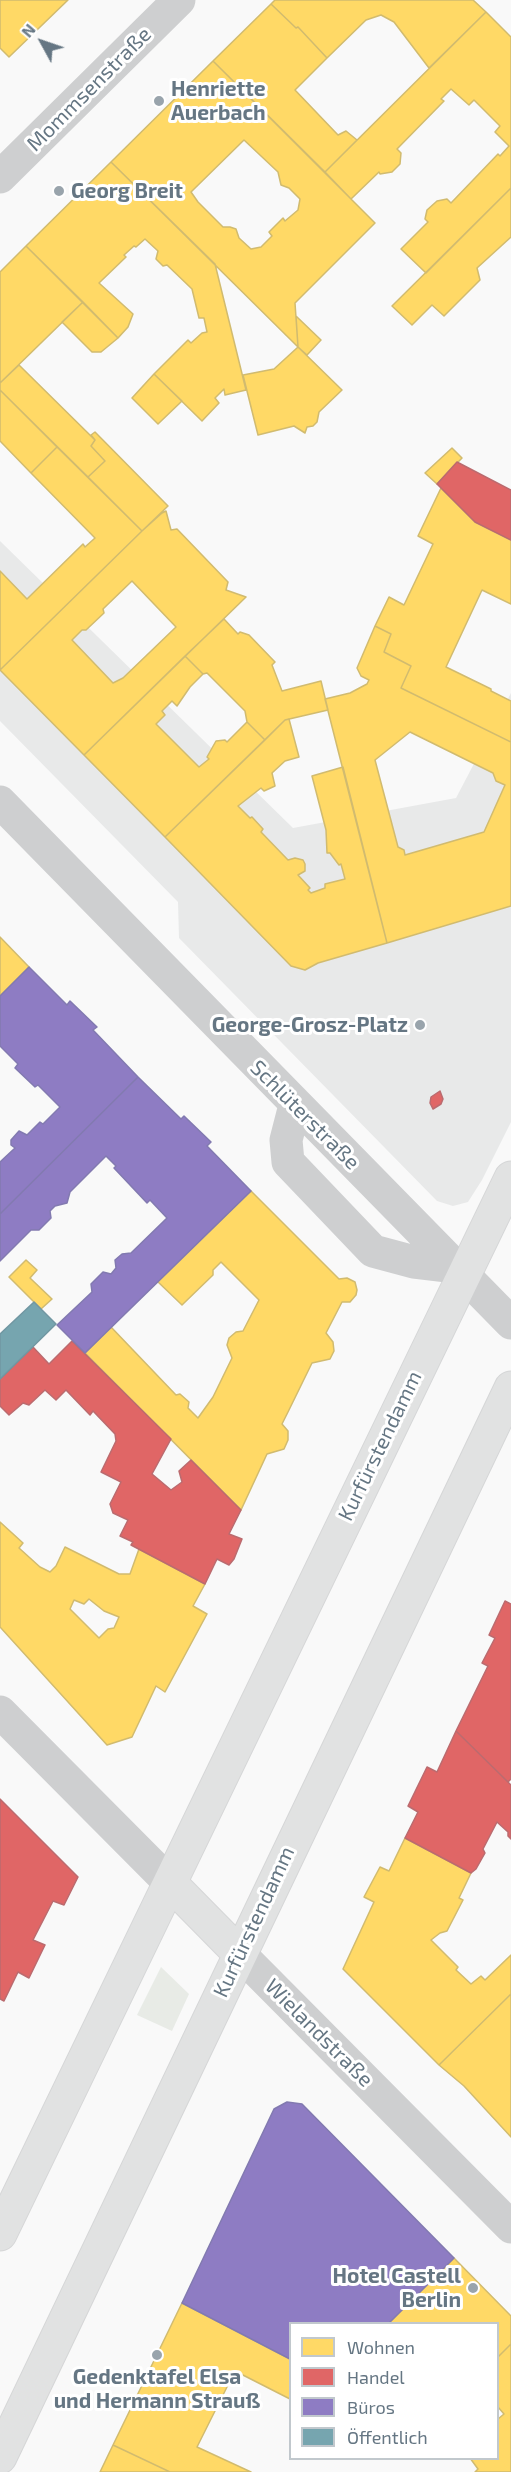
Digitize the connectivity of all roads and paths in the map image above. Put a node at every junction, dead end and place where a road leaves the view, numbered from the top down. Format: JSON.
{"nodes":[{"id":1,"x":179,"y":0,"type":"edge"},
{"id":2,"x":0,"y":177,"type":"edge"},
{"id":3,"x":0,"y":802,"type":"edge"},
{"id":4,"x":295,"y":1105,"type":"junction"},
{"id":5,"x":511,"y":1178,"type":"edge"},
{"id":6,"x":460,"y":1271,"type":"junction"},
{"id":7,"x":511,"y":1323,"type":"edge"},
{"id":8,"x":511,"y":1388,"type":"edge"},
{"id":9,"x":0,"y":1712,"type":"edge"},
{"id":10,"x":170,"y":1883,"type":"junction"},
{"id":11,"x":239,"y":1953,"type":"junction"},
{"id":12,"x":511,"y":2227,"type":"edge"},
{"id":13,"x":0,"y":2234,"type":"edge"},
{"id":14,"x":0,"y":2457,"type":"edge"}],
"edges":[{"from":1,"to":2,"type":"street","name":"Mommsenstraße"},
{"from":3,"to":4,"type":"street","name":"Schlüterstraße"},
{"from":4,"to":6,"type":"street","name":"Schlüterstraße"},
{"from":4,"to":6,"type":"street"},
{"from":5,"to":6,"type":"main road","name":"Kurfürstendamm"},
{"from":6,"to":7,"type":"street","name":"Schlüterstraße"},
{"from":6,"to":10,"type":"main road","name":"Kurfürstendamm"},
{"from":8,"to":11,"type":"main road","name":"Kurfürstendamm"},
{"from":9,"to":10,"type":"street","name":"Wielandstraße"},
{"from":10,"to":11,"type":"main road","name":"Wielandstraße"},
{"from":10,"to":13,"type":"main road","name":"Kurfürstendamm"},
{"from":11,"to":12,"type":"street","name":"Wielandstraße"},
{"from":11,"to":14,"type":"main road","name":"Kurfürstendamm"}]}
